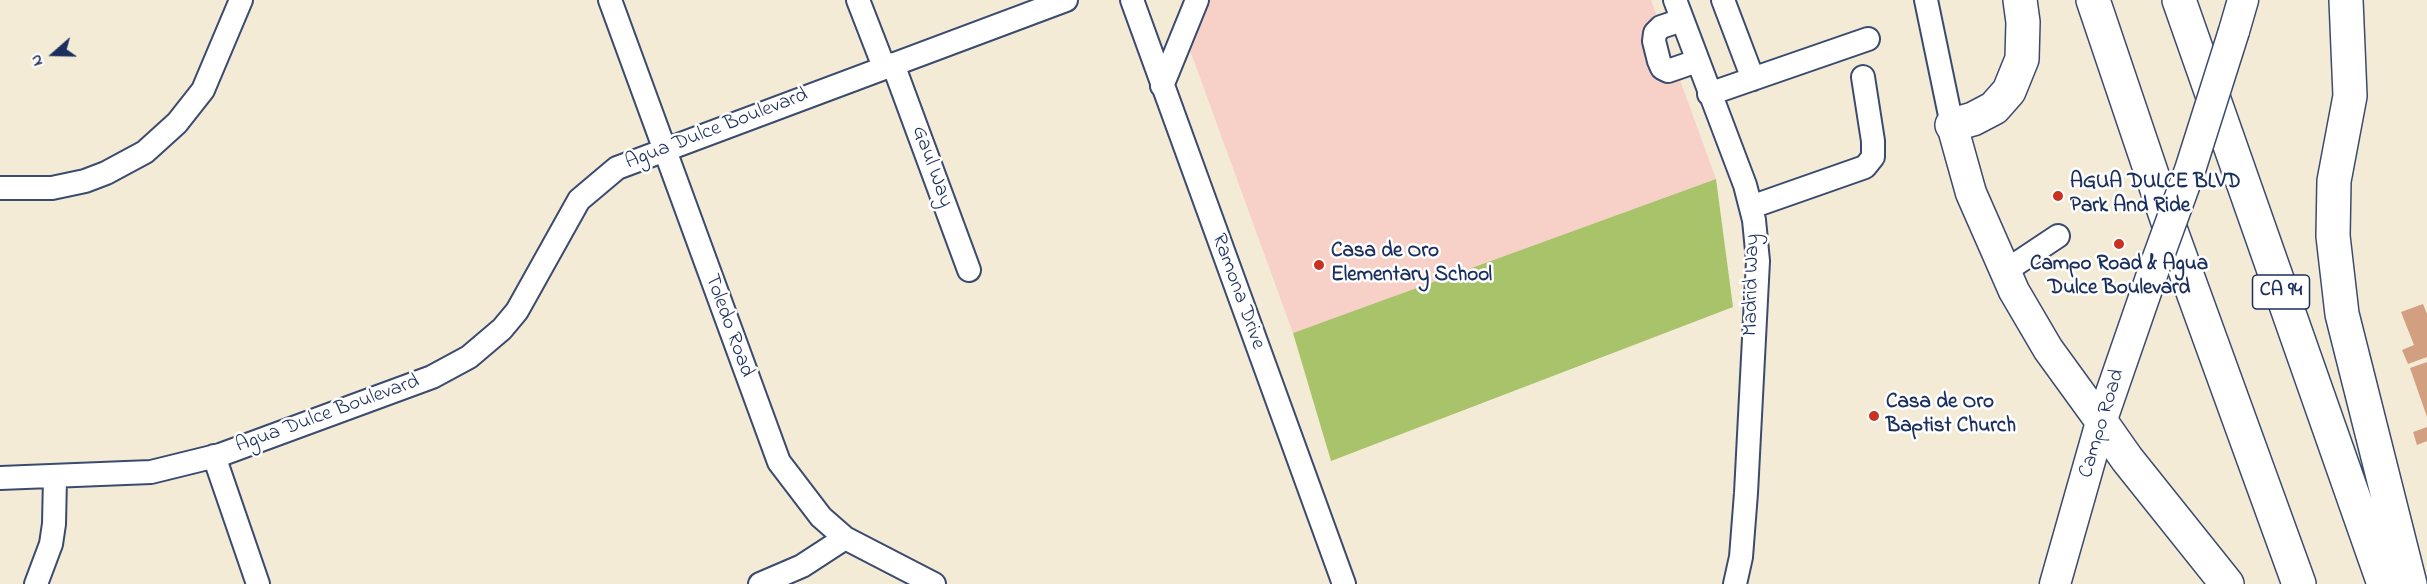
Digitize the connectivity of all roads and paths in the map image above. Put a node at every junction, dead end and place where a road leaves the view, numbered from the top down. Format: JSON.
{"nodes":[{"id":1,"x":242,"y":0,"type":"edge"},
{"id":2,"x":610,"y":0,"type":"edge"},
{"id":3,"x":858,"y":0,"type":"edge"},
{"id":4,"x":1066,"y":0,"type":"edge"},
{"id":5,"x":1132,"y":0,"type":"edge"},
{"id":6,"x":1197,"y":0,"type":"edge"},
{"id":7,"x":1723,"y":0,"type":"edge"},
{"id":8,"x":1926,"y":0,"type":"edge"},
{"id":9,"x":2020,"y":0,"type":"edge"},
{"id":10,"x":2093,"y":0,"type":"edge"},
{"id":11,"x":2179,"y":0,"type":"edge"},
{"id":12,"x":2243,"y":0,"type":"edge"},
{"id":13,"x":2346,"y":0,"type":"edge"},
{"id":14,"x":1679,"y":10,"type":"edge"},
{"id":15,"x":1868,"y":39,"type":"dead end"},
{"id":16,"x":1697,"y":61,"type":"junction"},
{"id":17,"x":888,"y":66,"type":"junction"},
{"id":18,"x":1863,"y":76,"type":"dead end"},
{"id":19,"x":1754,"y":79,"type":"junction"},
{"id":20,"x":1162,"y":86,"type":"junction"},
{"id":21,"x":1709,"y":94,"type":"junction"},
{"id":22,"x":1953,"y":125,"type":"junction"},
{"id":23,"x":663,"y":148,"type":"junction"},
{"id":24,"x":0,"y":188,"type":"edge"},
{"id":25,"x":1751,"y":207,"type":"junction"},
{"id":26,"x":2058,"y":237,"type":"dead end"},
{"id":27,"x":969,"y":270,"type":"dead end"},
{"id":28,"x":2004,"y":272,"type":"junction"},
{"id":29,"x":2101,"y":422,"type":"junction"},
{"id":30,"x":214,"y":456,"type":"junction"},
{"id":31,"x":0,"y":478,"type":"edge"},
{"id":32,"x":55,"y":478,"type":"junction"},
{"id":33,"x":845,"y":538,"type":"junction"},
{"id":34,"x":36,"y":584,"type":"edge"},
{"id":35,"x":258,"y":584,"type":"edge"},
{"id":36,"x":760,"y":584,"type":"edge"},
{"id":37,"x":934,"y":584,"type":"edge"},
{"id":38,"x":1344,"y":584,"type":"edge"},
{"id":39,"x":1735,"y":584,"type":"edge"},
{"id":40,"x":2055,"y":584,"type":"edge"},
{"id":41,"x":2227,"y":584,"type":"edge"},
{"id":42,"x":2299,"y":584,"type":"edge"},
{"id":43,"x":2384,"y":584,"type":"edge"},
{"id":44,"x":2410,"y":584,"type":"edge"}],
"edges":[{"from":1,"to":24,"type":"street"},
{"from":2,"to":23,"type":"street","name":"Toledo Road"},
{"from":3,"to":17,"type":"street","name":"Gaul Way"},
{"from":4,"to":17,"type":"street","name":"Agua Dulce Boulevard"},
{"from":5,"to":20,"type":"street","name":"Ramona Drive"},
{"from":6,"to":20,"type":"street"},
{"from":7,"to":19,"type":"street"},
{"from":8,"to":22,"type":"street"},
{"from":9,"to":22,"type":"highway"},
{"from":10,"to":42,"type":"highway"},
{"from":11,"to":43,"type":"highway","number":"CA 94"},
{"from":12,"to":29,"type":"main road","name":"Campo Road","bridge":true},
{"from":13,"to":44,"type":"highway"},
{"from":14,"to":16,"type":"street","name":"Madrid Way"},
{"from":14,"to":16,"type":"street"},
{"from":15,"to":19,"type":"street"},
{"from":16,"to":21,"type":"street","name":"Madrid Way"},
{"from":17,"to":23,"type":"street","name":"Agua Dulce Boulevard"},
{"from":17,"to":27,"type":"street","name":"Gaul Way"},
{"from":18,"to":25,"type":"street"},
{"from":19,"to":21,"type":"street"},
{"from":20,"to":38,"type":"street","name":"Ramona Drive"},
{"from":21,"to":25,"type":"street","name":"Madrid Way"},
{"from":22,"to":28,"type":"main road"},
{"from":23,"to":30,"type":"street","name":"Agua Dulce Boulevard"},
{"from":23,"to":33,"type":"street","name":"Toledo Road"},
{"from":25,"to":39,"type":"street","name":"Madrid Way"},
{"from":26,"to":28,"type":"street"},
{"from":28,"to":29,"type":"main road"},
{"from":29,"to":40,"type":"main road","name":"Campo Road"},
{"from":29,"to":41,"type":"highway"},
{"from":30,"to":32,"type":"street","name":"Agua Dulce Boulevard"},
{"from":30,"to":35,"type":"street"},
{"from":31,"to":32,"type":"street","name":"Agua Dulce Boulevard"},
{"from":32,"to":34,"type":"street"},
{"from":33,"to":36,"type":"street"},
{"from":33,"to":37,"type":"street","name":"Toledo Road"}]}
